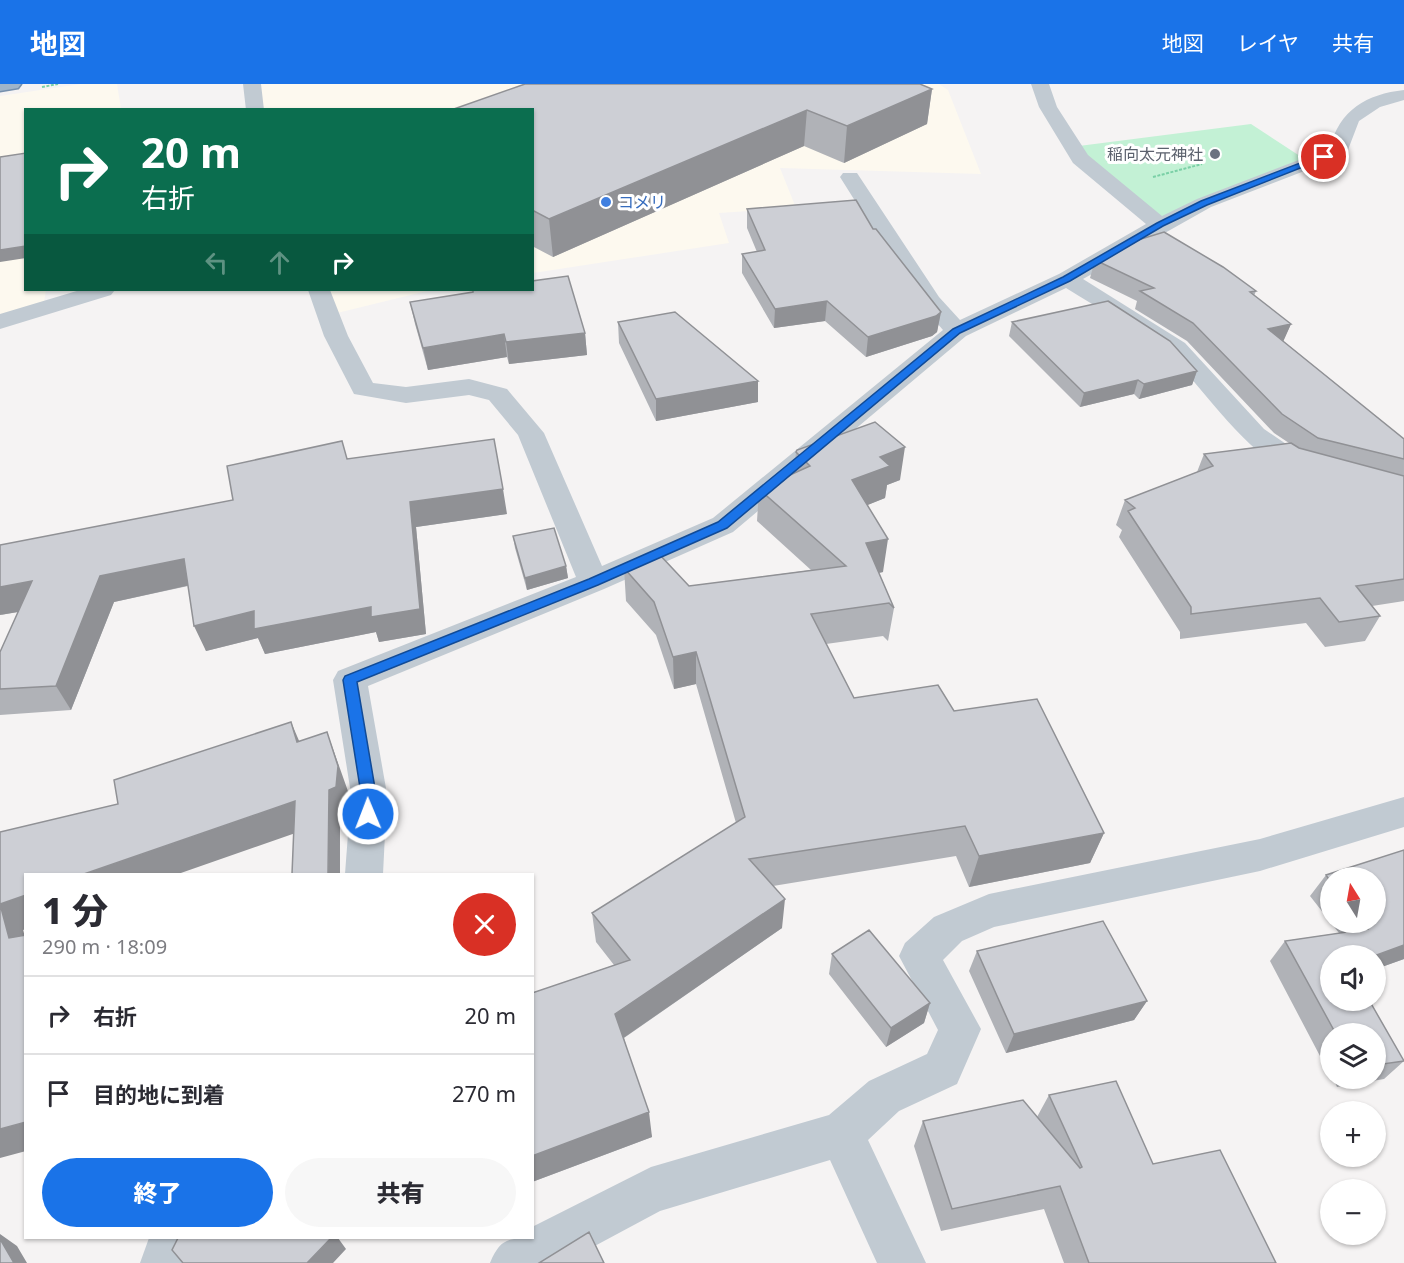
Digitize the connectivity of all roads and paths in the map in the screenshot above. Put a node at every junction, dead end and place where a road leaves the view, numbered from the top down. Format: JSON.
{"nodes":[{"id":1,"x":12,"y":84,"type":"edge"},
{"id":2,"x":252,"y":84,"type":"edge"},
{"id":3,"x":1040,"y":84,"type":"edge"},
{"id":4,"x":0,"y":86,"type":"edge"},
{"id":5,"x":1404,"y":94,"type":"edge"},
{"id":6,"x":255,"y":108,"type":"edge"},
{"id":7,"x":1202,"y":164,"type":"dead end"},
{"id":8,"x":850,"y":177,"type":"dead end"},
{"id":9,"x":1113,"y":187,"type":"junction"},
{"id":10,"x":1160,"y":225,"type":"junction"},
{"id":11,"x":1067,"y":279,"type":"junction"},
{"id":12,"x":100,"y":291,"type":"edge"},
{"id":13,"x":318,"y":291,"type":"edge"},
{"id":14,"x":0,"y":322,"type":"edge"},
{"id":15,"x":957,"y":331,"type":"junction"},
{"id":16,"x":1330,"y":473,"type":"edge"},
{"id":17,"x":593,"y":582,"type":"junction"},
{"id":18,"x":1404,"y":812,"type":"edge"},
{"id":19,"x":364,"y":873,"type":"edge"},
{"id":20,"x":841,"y":1134,"type":"junction"},
{"id":21,"x":172,"y":1239,"type":"edge"},
{"id":22,"x":164,"y":1263,"type":"edge"},
{"id":23,"x":514,"y":1263,"type":"edge"},
{"id":24,"x":902,"y":1263,"type":"edge"}],
"edges":[{"from":1,"to":4,"type":"highway"},
{"from":2,"to":6,"type":"street"},
{"from":3,"to":9,"type":"street"},
{"from":5,"to":10,"type":"street"},
{"from":7,"to":9,"type":"path"},
{"from":8,"to":15,"type":"street"},
{"from":9,"to":10,"type":"street"},
{"from":10,"to":11,"type":"street"},
{"from":11,"to":15,"type":"street"},
{"from":11,"to":16,"type":"street"},
{"from":12,"to":14,"type":"street"},
{"from":13,"to":17,"type":"street"},
{"from":15,"to":17,"type":"street"},
{"from":17,"to":19,"type":"street"},
{"from":18,"to":20,"type":"street"},
{"from":20,"to":23,"type":"street"},
{"from":20,"to":24,"type":"street"},
{"from":21,"to":22,"type":"street"}]}
